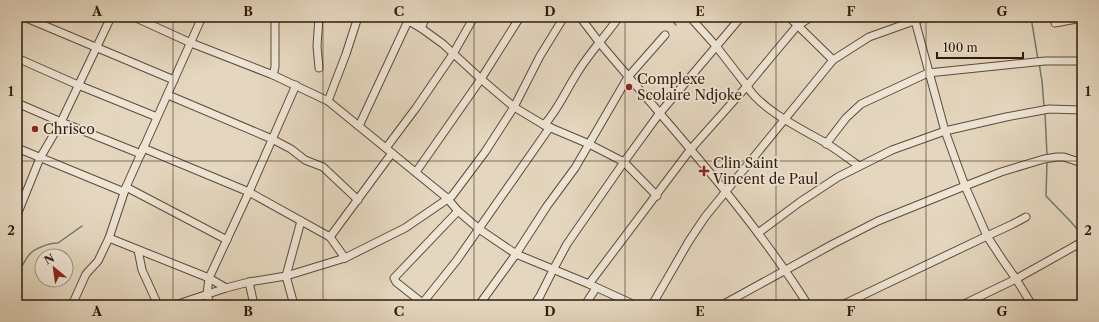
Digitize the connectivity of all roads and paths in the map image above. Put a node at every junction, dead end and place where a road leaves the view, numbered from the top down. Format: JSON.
{"nodes":[{"id":1,"x":24,"y":17,"type":"edge"},
{"id":2,"x":111,"y":17,"type":"edge"},
{"id":3,"x":134,"y":17,"type":"edge"},
{"id":4,"x":202,"y":17,"type":"edge"},
{"id":5,"x":275,"y":17,"type":"edge"},
{"id":6,"x":319,"y":17,"type":"edge"},
{"id":7,"x":358,"y":17,"type":"edge"},
{"id":8,"x":426,"y":17,"type":"edge"},
{"id":9,"x":474,"y":17,"type":"edge"},
{"id":10,"x":520,"y":17,"type":"edge"},
{"id":11,"x":564,"y":17,"type":"edge"},
{"id":12,"x":580,"y":17,"type":"edge"},
{"id":13,"x":618,"y":17,"type":"edge"},
{"id":14,"x":690,"y":17,"type":"edge"},
{"id":15,"x":741,"y":17,"type":"edge"},
{"id":16,"x":789,"y":17,"type":"edge"},
{"id":17,"x":811,"y":17,"type":"edge"},
{"id":18,"x":925,"y":17,"type":"edge"},
{"id":19,"x":1082,"y":18,"type":"edge"},
{"id":20,"x":405,"y":19,"type":"edge"},
{"id":21,"x":915,"y":19,"type":"edge"},
{"id":22,"x":1055,"y":23,"type":"dead end"},
{"id":23,"x":798,"y":26,"type":"junction"},
{"id":24,"x":421,"y":28,"type":"junction"},
{"id":25,"x":665,"y":35,"type":"dead end"},
{"id":26,"x":599,"y":42,"type":"junction"},
{"id":27,"x":191,"y":43,"type":"junction"},
{"id":28,"x":716,"y":46,"type":"junction"},
{"id":29,"x":97,"y":47,"type":"junction"},
{"id":30,"x":453,"y":54,"type":"junction"},
{"id":31,"x":17,"y":58,"type":"edge"},
{"id":32,"x":833,"y":60,"type":"junction"},
{"id":33,"x":1082,"y":61,"type":"edge"},
{"id":34,"x":318,"y":68,"type":"dead end"},
{"id":35,"x":928,"y":73,"type":"junction"},
{"id":36,"x":272,"y":75,"type":"junction"},
{"id":37,"x":628,"y":77,"type":"junction"},
{"id":38,"x":174,"y":80,"type":"junction"},
{"id":39,"x":481,"y":80,"type":"junction"},
{"id":40,"x":78,"y":85,"type":"junction"},
{"id":41,"x":296,"y":85,"type":"junction"},
{"id":42,"x":748,"y":86,"type":"junction"},
{"id":43,"x":168,"y":95,"type":"junction"},
{"id":44,"x":328,"y":101,"type":"junction"},
{"id":45,"x":17,"y":103,"type":"edge"},
{"id":46,"x":514,"y":106,"type":"junction"},
{"id":47,"x":1082,"y":110,"type":"edge"},
{"id":48,"x":659,"y":114,"type":"junction"},
{"id":49,"x":157,"y":117,"type":"junction"},
{"id":50,"x":784,"y":119,"type":"junction"},
{"id":51,"x":61,"y":122,"type":"junction"},
{"id":52,"x":359,"y":126,"type":"junction"},
{"id":53,"x":547,"y":126,"type":"junction"},
{"id":54,"x":945,"y":131,"type":"junction"},
{"id":55,"x":272,"y":139,"type":"junction"},
{"id":56,"x":589,"y":144,"type":"junction"},
{"id":57,"x":826,"y":144,"type":"junction"},
{"id":58,"x":17,"y":148,"type":"edge"},
{"id":59,"x":389,"y":150,"type":"junction"},
{"id":60,"x":690,"y":150,"type":"junction"},
{"id":61,"x":142,"y":151,"type":"junction"},
{"id":62,"x":40,"y":158,"type":"junction"},
{"id":63,"x":624,"y":162,"type":"junction"},
{"id":64,"x":1082,"y":163,"type":"edge"},
{"id":65,"x":859,"y":166,"type":"junction"},
{"id":66,"x":416,"y":172,"type":"junction"},
{"id":67,"x":965,"y":186,"type":"junction"},
{"id":68,"x":125,"y":189,"type":"junction"},
{"id":69,"x":249,"y":192,"type":"junction"},
{"id":70,"x":726,"y":192,"type":"junction"},
{"id":71,"x":656,"y":196,"type":"junction"},
{"id":72,"x":447,"y":198,"type":"junction"},
{"id":73,"x":358,"y":200,"type":"junction"},
{"id":74,"x":20,"y":203,"type":"edge"},
{"id":75,"x":458,"y":211,"type":"junction"},
{"id":76,"x":17,"y":215,"type":"edge"},
{"id":77,"x":1026,"y":217,"type":"dead end"},
{"id":78,"x":301,"y":221,"type":"junction"},
{"id":79,"x":479,"y":229,"type":"junction"},
{"id":80,"x":758,"y":233,"type":"junction"},
{"id":81,"x":987,"y":236,"type":"junction"},
{"id":82,"x":330,"y":237,"type":"junction"},
{"id":83,"x":109,"y":238,"type":"junction"},
{"id":84,"x":227,"y":240,"type":"junction"},
{"id":85,"x":1082,"y":242,"type":"edge"},
{"id":86,"x":138,"y":250,"type":"junction"},
{"id":87,"x":516,"y":254,"type":"junction"},
{"id":88,"x":345,"y":258,"type":"junction"},
{"id":89,"x":553,"y":270,"type":"junction"},
{"id":90,"x":786,"y":270,"type":"junction"},
{"id":91,"x":286,"y":276,"type":"junction"},
{"id":92,"x":209,"y":278,"type":"junction"},
{"id":93,"x":1016,"y":279,"type":"junction"},
{"id":94,"x":249,"y":282,"type":"junction"},
{"id":95,"x":593,"y":286,"type":"junction"},
{"id":96,"x":226,"y":288,"type":"junction"},
{"id":97,"x":207,"y":294,"type":"junction"},
{"id":98,"x":423,"y":304,"type":"edge"},
{"id":99,"x":72,"y":305,"type":"edge"},
{"id":100,"x":158,"y":305,"type":"edge"},
{"id":101,"x":175,"y":305,"type":"edge"},
{"id":102,"x":210,"y":305,"type":"edge"},
{"id":103,"x":254,"y":305,"type":"edge"},
{"id":104,"x":294,"y":305,"type":"edge"},
{"id":105,"x":479,"y":305,"type":"edge"},
{"id":106,"x":534,"y":305,"type":"edge"},
{"id":107,"x":584,"y":305,"type":"edge"},
{"id":108,"x":635,"y":305,"type":"edge"},
{"id":109,"x":652,"y":305,"type":"edge"},
{"id":110,"x":722,"y":305,"type":"edge"},
{"id":111,"x":808,"y":305,"type":"edge"},
{"id":112,"x":842,"y":305,"type":"edge"},
{"id":113,"x":962,"y":305,"type":"edge"},
{"id":114,"x":1032,"y":305,"type":"edge"}],
"edges":[{"from":1,"to":29,"type":"street"},
{"from":2,"to":29,"type":"street"},
{"from":3,"to":27,"type":"street"},
{"from":4,"to":27,"type":"street"},
{"from":5,"to":36,"type":"street"},
{"from":6,"to":34,"type":"street"},
{"from":7,"to":44,"type":"street"},
{"from":8,"to":24,"type":"street"},
{"from":9,"to":30,"type":"street"},
{"from":10,"to":39,"type":"street"},
{"from":11,"to":46,"type":"street"},
{"from":12,"to":26,"type":"street"},
{"from":13,"to":26,"type":"street"},
{"from":14,"to":28,"type":"street"},
{"from":15,"to":28,"type":"street"},
{"from":16,"to":23,"type":"street"},
{"from":17,"to":23,"type":"street"},
{"from":18,"to":21,"type":"street"},
{"from":19,"to":22,"type":"street"},
{"from":20,"to":24,"type":"street"},
{"from":20,"to":52,"type":"street"},
{"from":21,"to":32,"type":"street"},
{"from":21,"to":35,"type":"street"},
{"from":23,"to":32,"type":"street"},
{"from":23,"to":42,"type":"street"},
{"from":24,"to":30,"type":"street"},
{"from":25,"to":37,"type":"street"},
{"from":26,"to":37,"type":"street"},
{"from":26,"to":53,"type":"street"},
{"from":27,"to":36,"type":"street"},
{"from":27,"to":38,"type":"street"},
{"from":28,"to":42,"type":"street"},
{"from":28,"to":48,"type":"street"},
{"from":29,"to":38,"type":"street"},
{"from":29,"to":40,"type":"street"},
{"from":30,"to":39,"type":"street"},
{"from":30,"to":59,"type":"street"},
{"from":31,"to":40,"type":"street"},
{"from":32,"to":50,"type":"street"},
{"from":33,"to":35,"type":"street"},
{"from":35,"to":54,"type":"street"},
{"from":35,"to":57,"type":"street"},
{"from":36,"to":41,"type":"street"},
{"from":37,"to":48,"type":"street"},
{"from":37,"to":56,"type":"street"},
{"from":38,"to":43,"type":"street"},
{"from":39,"to":46,"type":"street"},
{"from":39,"to":66,"type":"street"},
{"from":40,"to":49,"type":"street"},
{"from":40,"to":51,"type":"street"},
{"from":41,"to":44,"type":"street"},
{"from":41,"to":55,"type":"street"},
{"from":42,"to":50,"type":"street"},
{"from":42,"to":60,"type":"street"},
{"from":43,"to":49,"type":"street"},
{"from":43,"to":55,"type":"street"},
{"from":44,"to":52,"type":"street"},
{"from":45,"to":51,"type":"street"},
{"from":46,"to":53,"type":"street"},
{"from":46,"to":72,"type":"street"},
{"from":47,"to":54,"type":"street"},
{"from":48,"to":60,"type":"street"},
{"from":48,"to":63,"type":"street"},
{"from":49,"to":61,"type":"street"},
{"from":50,"to":57,"type":"street"},
{"from":50,"to":70,"type":"street"},
{"from":51,"to":61,"type":"street"},
{"from":51,"to":62,"type":"street"},
{"from":52,"to":59,"type":"street"},
{"from":53,"to":56,"type":"street"},
{"from":53,"to":79,"type":"street"},
{"from":54,"to":65,"type":"street"},
{"from":54,"to":67,"type":"street"},
{"from":55,"to":69,"type":"street"},
{"from":55,"to":73,"type":"street"},
{"from":56,"to":63,"type":"street"},
{"from":56,"to":87,"type":"street"},
{"from":57,"to":65,"type":"street"},
{"from":58,"to":62,"type":"street"},
{"from":59,"to":66,"type":"street"},
{"from":59,"to":73,"type":"street"},
{"from":60,"to":70,"type":"street"},
{"from":60,"to":71,"type":"street"},
{"from":61,"to":68,"type":"street"},
{"from":61,"to":69,"type":"street"},
{"from":62,"to":68,"type":"street"},
{"from":62,"to":74,"type":"street"},
{"from":63,"to":71,"type":"street"},
{"from":63,"to":89,"type":"street"},
{"from":64,"to":67,"type":"street"},
{"from":65,"to":80,"type":"street"},
{"from":66,"to":72,"type":"street"},
{"from":67,"to":81,"type":"street"},
{"from":67,"to":90,"type":"street"},
{"from":68,"to":83,"type":"street"},
{"from":68,"to":84,"type":"street"},
{"from":69,"to":78,"type":"street"},
{"from":69,"to":84,"type":"street"},
{"from":70,"to":80,"type":"street"},
{"from":70,"to":109,"type":"street"},
{"from":71,"to":95,"type":"street"},
{"from":72,"to":75,"type":"street"},
{"from":72,"to":88,"type":"street"},
{"from":73,"to":82,"type":"street"},
{"from":74,"to":76,"type":"street"},
{"from":75,"to":79,"type":"street"},
{"from":75,"to":98,"type":"street"},
{"from":77,"to":81,"type":"street"},
{"from":78,"to":82,"type":"street"},
{"from":78,"to":91,"type":"street"},
{"from":79,"to":87,"type":"street"},
{"from":79,"to":98,"type":"street"},
{"from":80,"to":90,"type":"street"},
{"from":81,"to":93,"type":"street"},
{"from":81,"to":112,"type":"street"},
{"from":82,"to":88,"type":"street"},
{"from":83,"to":86,"type":"street"},
{"from":83,"to":99,"type":"street"},
{"from":84,"to":92,"type":"street"},
{"from":85,"to":93,"type":"street"},
{"from":86,"to":92,"type":"street"},
{"from":86,"to":100,"type":"street"},
{"from":87,"to":89,"type":"street"},
{"from":87,"to":105,"type":"street"},
{"from":88,"to":91,"type":"street"},
{"from":89,"to":95,"type":"street"},
{"from":89,"to":106,"type":"street"},
{"from":90,"to":110,"type":"street"},
{"from":90,"to":111,"type":"street"},
{"from":91,"to":94,"type":"street"},
{"from":91,"to":104,"type":"street"},
{"from":92,"to":96,"type":"street"},
{"from":92,"to":97,"type":"street"},
{"from":93,"to":113,"type":"street"},
{"from":93,"to":114,"type":"street"},
{"from":94,"to":96,"type":"street"},
{"from":94,"to":103,"type":"street"},
{"from":95,"to":107,"type":"street"},
{"from":95,"to":108,"type":"street"},
{"from":96,"to":97,"type":"street"},
{"from":97,"to":101,"type":"street"},
{"from":97,"to":102,"type":"street"}]}
